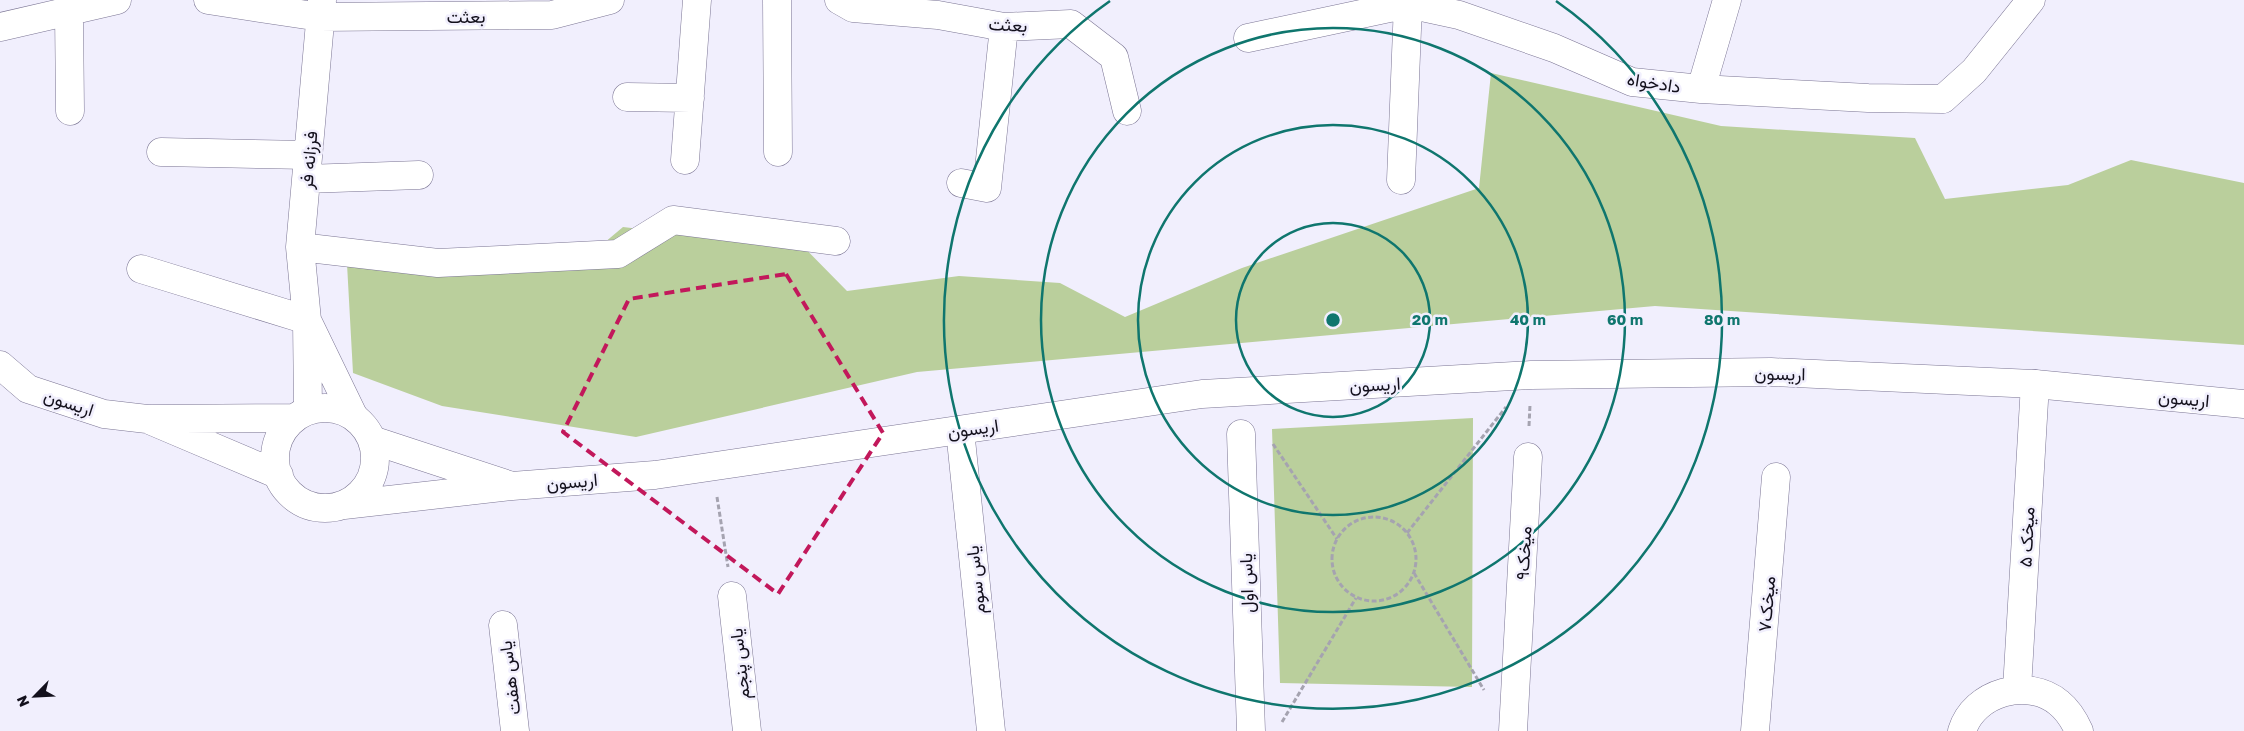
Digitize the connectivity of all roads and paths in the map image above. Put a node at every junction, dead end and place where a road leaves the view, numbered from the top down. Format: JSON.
{"nodes":[{"id":1,"x":117,"y":0,"type":"edge"},
{"id":2,"x":208,"y":0,"type":"edge"},
{"id":3,"x":610,"y":0,"type":"edge"},
{"id":4,"x":697,"y":0,"type":"edge"},
{"id":5,"x":777,"y":0,"type":"edge"},
{"id":6,"x":839,"y":0,"type":"edge"},
{"id":7,"x":1727,"y":0,"type":"edge"},
{"id":8,"x":2031,"y":0,"type":"edge"},
{"id":9,"x":1408,"y":4,"type":"junction"},
{"id":10,"x":553,"y":7,"type":"edge"},
{"id":11,"x":939,"y":7,"type":"edge"},
{"id":12,"x":321,"y":9,"type":"edge"},
{"id":13,"x":49,"y":10,"type":"edge"},
{"id":14,"x":0,"y":27,"type":"edge"},
{"id":15,"x":1004,"y":27,"type":"junction"},
{"id":16,"x":1248,"y":38,"type":"dead end"},
{"id":17,"x":1701,"y":89,"type":"junction"},
{"id":18,"x":626,"y":97,"type":"dead end"},
{"id":19,"x":690,"y":98,"type":"junction"},
{"id":20,"x":70,"y":111,"type":"dead end"},
{"id":21,"x":1127,"y":112,"type":"dead end"},
{"id":22,"x":161,"y":152,"type":"dead end"},
{"id":23,"x":778,"y":152,"type":"dead end"},
{"id":24,"x":685,"y":160,"type":"dead end"},
{"id":25,"x":307,"y":167,"type":"junction"},
{"id":26,"x":419,"y":175,"type":"dead end"},
{"id":27,"x":1401,"y":180,"type":"dead end"},
{"id":28,"x":961,"y":183,"type":"dead end"},
{"id":29,"x":836,"y":241,"type":"dead end"},
{"id":30,"x":300,"y":247,"type":"junction"},
{"id":31,"x":141,"y":269,"type":"dead end"},
{"id":32,"x":306,"y":320,"type":"junction"},
{"id":33,"x":0,"y":365,"type":"edge"},
{"id":34,"x":1531,"y":375,"type":"junction"},
{"id":35,"x":2035,"y":384,"type":"junction"},
{"id":36,"x":2244,"y":404,"type":"edge"},
{"id":37,"x":301,"y":414,"type":"junction"},
{"id":38,"x":353,"y":415,"type":"junction"},
{"id":39,"x":147,"y":419,"type":"junction"},
{"id":40,"x":960,"y":430,"type":"junction"},
{"id":41,"x":1241,"y":434,"type":"dead end"},
{"id":42,"x":372,"y":440,"type":"junction"},
{"id":43,"x":1271,"y":441,"type":"dead end"},
{"id":44,"x":1528,"y":457,"type":"joint"},
{"id":45,"x":713,"y":466,"type":"junction"},
{"id":46,"x":279,"y":475,"type":"junction"},
{"id":47,"x":1776,"y":477,"type":"dead end"},
{"id":48,"x":512,"y":486,"type":"junction"},
{"id":49,"x":344,"y":505,"type":"junction"},
{"id":50,"x":1407,"y":533,"type":"junction"},
{"id":51,"x":1337,"y":539,"type":"junction"},
{"id":52,"x":1414,"y":573,"type":"junction"},
{"id":53,"x":732,"y":596,"type":"joint"},
{"id":54,"x":1356,"y":598,"type":"junction"},
{"id":55,"x":503,"y":625,"type":"dead end"},
{"id":56,"x":2017,"y":689,"type":"junction"},
{"id":57,"x":1488,"y":698,"type":"dead end"},
{"id":58,"x":1282,"y":723,"type":"dead end"},
{"id":59,"x":515,"y":731,"type":"edge"},
{"id":60,"x":747,"y":731,"type":"edge"},
{"id":61,"x":991,"y":731,"type":"edge"},
{"id":62,"x":1250,"y":731,"type":"edge"},
{"id":63,"x":1513,"y":731,"type":"edge"},
{"id":64,"x":1755,"y":731,"type":"edge"},
{"id":65,"x":1962,"y":731,"type":"edge"},
{"id":66,"x":2079,"y":731,"type":"edge"}],
"edges":[{"from":1,"to":13,"type":"street"},
{"from":2,"to":12,"type":"street","name":"بعثت"},
{"from":3,"to":10,"type":"street","name":"بعثت"},
{"from":4,"to":19,"type":"street"},
{"from":5,"to":23,"type":"street"},
{"from":6,"to":11,"type":"street","name":"بعثت"},
{"from":7,"to":17,"type":"street"},
{"from":8,"to":17,"type":"street","name":"دادخواه"},
{"from":9,"to":16,"type":"street","name":"دادخواه"},
{"from":9,"to":17,"type":"street","name":"دادخواه"},
{"from":9,"to":27,"type":"street"},
{"from":10,"to":12,"type":"street","name":"بعثت"},
{"from":11,"to":15,"type":"street","name":"بعثت"},
{"from":12,"to":25,"type":"street","name":"فرزانه فر"},
{"from":13,"to":14,"type":"street"},
{"from":13,"to":20,"type":"street"},
{"from":15,"to":21,"type":"street","name":"بعثت"},
{"from":15,"to":28,"type":"street"},
{"from":18,"to":19,"type":"street"},
{"from":19,"to":24,"type":"street"},
{"from":22,"to":25,"type":"street"},
{"from":25,"to":26,"type":"street"},
{"from":25,"to":30,"type":"street","name":"فرزانه فر"},
{"from":29,"to":30,"type":"street"},
{"from":30,"to":32,"type":"street","name":"فرزانه فر"},
{"from":31,"to":32,"type":"street"},
{"from":32,"to":37,"type":"street","name":"فرزانه فر"},
{"from":32,"to":38,"type":"street"},
{"from":33,"to":39,"type":"street","name":"اریسون"},
{"from":34,"to":35,"type":"street","name":"اریسون"},
{"from":34,"to":40,"type":"street","name":"اریسون"},
{"from":34,"to":44,"type":"path"},
{"from":34,"to":50,"type":"path"},
{"from":35,"to":36,"type":"street","name":"اریسون"},
{"from":35,"to":56,"type":"street","name":"میخک ۵"},
{"from":37,"to":38,"type":"street"},
{"from":37,"to":39,"type":"street"},
{"from":37,"to":46,"type":"street"},
{"from":38,"to":42,"type":"street"},
{"from":39,"to":46,"type":"street"},
{"from":40,"to":45,"type":"street","name":"اریسون"},
{"from":40,"to":61,"type":"street","name":"یاس سوم"},
{"from":41,"to":62,"type":"street","name":"یاس اول"},
{"from":42,"to":48,"type":"street"},
{"from":42,"to":49,"type":"street"},
{"from":43,"to":51,"type":"path"},
{"from":44,"to":63,"type":"street","name":"میخک۹"},
{"from":45,"to":48,"type":"street","name":"اریسون"},
{"from":45,"to":53,"type":"path"},
{"from":46,"to":49,"type":"street"},
{"from":47,"to":64,"type":"street","name":"میخک۷"},
{"from":48,"to":49,"type":"street","name":"اریسون"},
{"from":50,"to":51,"type":"path"},
{"from":50,"to":52,"type":"path"},
{"from":51,"to":54,"type":"path"},
{"from":52,"to":54,"type":"path"},
{"from":52,"to":57,"type":"path"},
{"from":53,"to":60,"type":"street","name":"یاس پنجم"},
{"from":54,"to":58,"type":"path"},
{"from":55,"to":59,"type":"street","name":"یاس هفت"},
{"from":56,"to":65,"type":"street"},
{"from":56,"to":66,"type":"street"}]}
